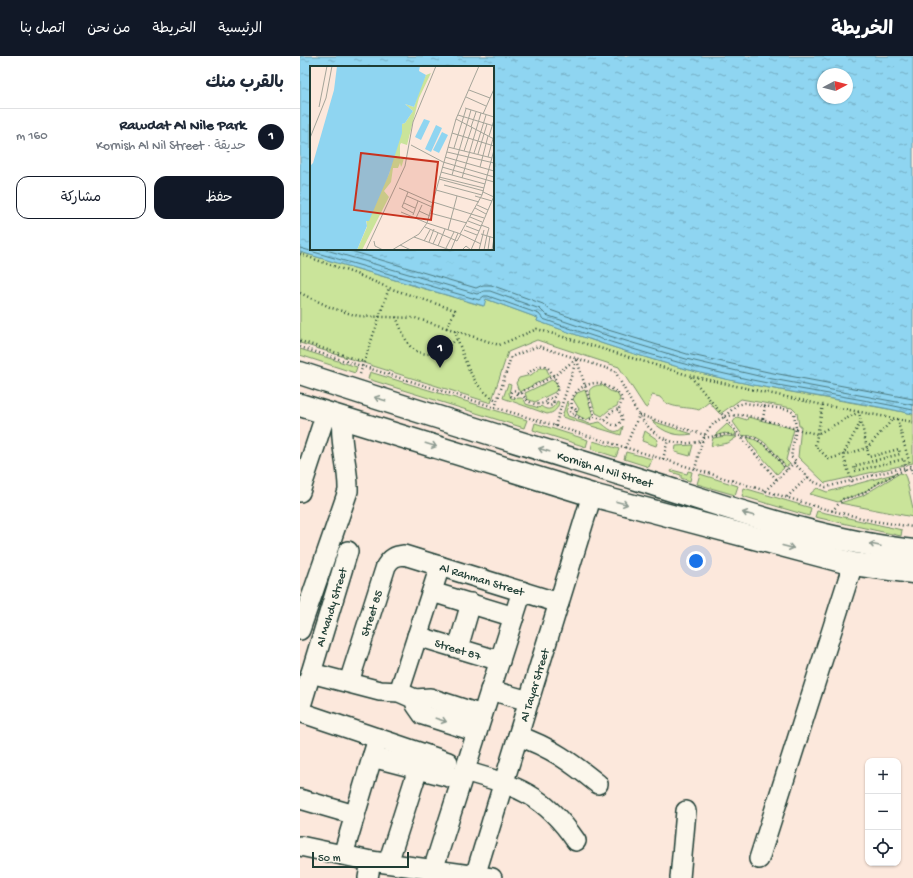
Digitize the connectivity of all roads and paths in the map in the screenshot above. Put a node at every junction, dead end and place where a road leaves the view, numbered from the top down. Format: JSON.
{"nodes":[{"id":1,"x":300,"y":254,"type":"edge"},
{"id":2,"x":389,"y":288,"type":"junction"},
{"id":3,"x":300,"y":292,"type":"edge"},
{"id":4,"x":396,"y":317,"type":"junction"},
{"id":5,"x":379,"y":318,"type":"junction"},
{"id":6,"x":447,"y":328,"type":"junction"},
{"id":7,"x":455,"y":331,"type":"junction"},
{"id":8,"x":458,"y":338,"type":"junction"},
{"id":9,"x":300,"y":340,"type":"edge"},
{"id":10,"x":300,"y":347,"type":"edge"},
{"id":11,"x":577,"y":358,"type":"junction"},
{"id":12,"x":300,"y":373,"type":"edge"},
{"id":13,"x":527,"y":374,"type":"dead end"},
{"id":14,"x":554,"y":376,"type":"junction"},
{"id":15,"x":691,"y":376,"type":"junction"},
{"id":16,"x":586,"y":387,"type":"junction"},
{"id":17,"x":350,"y":390,"type":"junction"},
{"id":18,"x":522,"y":393,"type":"junction"},
{"id":19,"x":517,"y":394,"type":"dead end"},
{"id":20,"x":497,"y":400,"type":"junction"},
{"id":21,"x":552,"y":400,"type":"junction"},
{"id":22,"x":546,"y":402,"type":"junction"},
{"id":23,"x":300,"y":405,"type":"edge"},
{"id":24,"x":822,"y":405,"type":"junction"},
{"id":25,"x":765,"y":406,"type":"junction"},
{"id":26,"x":495,"y":408,"type":"junction"},
{"id":27,"x":619,"y":409,"type":"junction"},
{"id":28,"x":414,"y":411,"type":"junction"},
{"id":29,"x":859,"y":412,"type":"junction"},
{"id":30,"x":639,"y":415,"type":"junction"},
{"id":31,"x":334,"y":416,"type":"junction"},
{"id":32,"x":724,"y":417,"type":"junction"},
{"id":33,"x":595,"y":418,"type":"junction"},
{"id":34,"x":763,"y":419,"type":"junction"},
{"id":35,"x":895,"y":419,"type":"junction"},
{"id":36,"x":605,"y":420,"type":"junction"},
{"id":37,"x":861,"y":421,"type":"junction"},
{"id":38,"x":913,"y":422,"type":"edge"},
{"id":39,"x":555,"y":426,"type":"junction"},
{"id":40,"x":796,"y":428,"type":"junction"},
{"id":41,"x":818,"y":434,"type":"junction"},
{"id":42,"x":740,"y":436,"type":"junction"},
{"id":43,"x":404,"y":437,"type":"junction"},
{"id":44,"x":704,"y":438,"type":"junction"},
{"id":45,"x":668,"y":440,"type":"junction"},
{"id":46,"x":625,"y":448,"type":"junction"},
{"id":47,"x":867,"y":448,"type":"junction"},
{"id":48,"x":843,"y":455,"type":"junction"},
{"id":49,"x":663,"y":459,"type":"junction"},
{"id":50,"x":794,"y":463,"type":"junction"},
{"id":51,"x":912,"y":467,"type":"edge"},
{"id":52,"x":906,"y":468,"type":"junction"},
{"id":53,"x":695,"y":469,"type":"junction"},
{"id":54,"x":787,"y":470,"type":"junction"},
{"id":55,"x":913,"y":475,"type":"edge"},
{"id":56,"x":808,"y":477,"type":"junction"},
{"id":57,"x":777,"y":480,"type":"junction"},
{"id":58,"x":852,"y":482,"type":"junction"},
{"id":59,"x":766,"y":491,"type":"junction"},
{"id":60,"x":300,"y":492,"type":"edge"},
{"id":61,"x":592,"y":495,"type":"junction"},
{"id":62,"x":786,"y":497,"type":"junction"},
{"id":63,"x":832,"y":511,"type":"junction"},
{"id":64,"x":913,"y":527,"type":"edge"},
{"id":65,"x":348,"y":551,"type":"dead end"},
{"id":66,"x":913,"y":551,"type":"edge"},
{"id":67,"x":404,"y":555,"type":"joint"},
{"id":68,"x":853,"y":564,"type":"junction"},
{"id":69,"x":440,"y":566,"type":"junction"},
{"id":70,"x":913,"y":572,"type":"edge"},
{"id":71,"x":522,"y":591,"type":"junction"},
{"id":72,"x":432,"y":592,"type":"junction"},
{"id":73,"x":559,"y":602,"type":"junction"},
{"id":74,"x":470,"y":603,"type":"junction"},
{"id":75,"x":514,"y":617,"type":"junction"},
{"id":76,"x":300,"y":630,"type":"edge"},
{"id":77,"x":417,"y":636,"type":"junction"},
{"id":78,"x":458,"y":648,"type":"junction"},
{"id":79,"x":500,"y":661,"type":"junction"},
{"id":80,"x":311,"y":672,"type":"junction"},
{"id":81,"x":349,"y":682,"type":"junction"},
{"id":82,"x":490,"y":690,"type":"junction"},
{"id":83,"x":407,"y":695,"type":"junction"},
{"id":84,"x":529,"y":701,"type":"junction"},
{"id":85,"x":300,"y":710,"type":"edge"},
{"id":86,"x":480,"y":723,"type":"junction"},
{"id":87,"x":518,"y":736,"type":"junction"},
{"id":88,"x":378,"y":738,"type":"junction"},
{"id":89,"x":372,"y":758,"type":"junction"},
{"id":90,"x":418,"y":769,"type":"junction"},
{"id":91,"x":458,"y":771,"type":"junction"},
{"id":92,"x":504,"y":782,"type":"junction"},
{"id":93,"x":598,"y":784,"type":"dead end"},
{"id":94,"x":300,"y":799,"type":"edge"},
{"id":95,"x":686,"y":811,"type":"dead end"},
{"id":96,"x":355,"y":815,"type":"junction"},
{"id":97,"x":576,"y":841,"type":"dead end"},
{"id":98,"x":300,"y":846,"type":"edge"},
{"id":99,"x":343,"y":855,"type":"junction"},
{"id":100,"x":759,"y":859,"type":"dead end"},
{"id":101,"x":376,"y":867,"type":"edge"},
{"id":102,"x":433,"y":870,"type":"junction"},
{"id":103,"x":486,"y":877,"type":"edge"},
{"id":104,"x":680,"y":878,"type":"edge"}],
"edges":[{"from":1,"to":2,"type":"path"},
{"from":2,"to":5,"type":"path"},
{"from":2,"to":6,"type":"path"},
{"from":3,"to":5,"type":"path"},
{"from":4,"to":5,"type":"path"},
{"from":4,"to":6,"type":"path"},
{"from":4,"to":8,"type":"path"},
{"from":5,"to":9,"type":"path"},
{"from":6,"to":7,"type":"path"},
{"from":7,"to":8,"type":"path"},
{"from":7,"to":15,"type":"path"},
{"from":8,"to":20,"type":"path"},
{"from":10,"to":26,"type":"path"},
{"from":11,"to":14,"type":"path"},
{"from":11,"to":16,"type":"path"},
{"from":11,"to":20,"type":"path"},
{"from":11,"to":30,"type":"path"},
{"from":11,"to":39,"type":"path"},
{"from":12,"to":17,"type":"highway","name":"Kornish Al Nil Street"},
{"from":13,"to":14,"type":"path"},
{"from":14,"to":18,"type":"path"},
{"from":14,"to":21,"type":"path"},
{"from":15,"to":24,"type":"path"},
{"from":15,"to":32,"type":"path"},
{"from":16,"to":27,"type":"path"},
{"from":16,"to":33,"type":"path"},
{"from":16,"to":33,"type":"path"},
{"from":28,"to":17,"type":"highway","name":"Kornish Al Nil Street","one_way":true},
{"from":17,"to":31,"type":"highway"},
{"from":18,"to":19,"type":"path"},
{"from":18,"to":22,"type":"path"},
{"from":20,"to":26,"type":"path"},
{"from":21,"to":22,"type":"path"},
{"from":21,"to":22,"type":"path"},
{"from":23,"to":31,"type":"highway"},
{"from":24,"to":29,"type":"path"},
{"from":24,"to":41,"type":"path"},
{"from":25,"to":32,"type":"path"},
{"from":25,"to":34,"type":"path"},
{"from":25,"to":40,"type":"path"},
{"from":26,"to":39,"type":"path"},
{"from":27,"to":36,"type":"path"},
{"from":27,"to":36,"type":"path"},
{"from":28,"to":43,"type":"highway"},
{"from":66,"to":28,"type":"highway","name":"Kornish Al Nil Street","one_way":true},
{"from":29,"to":35,"type":"path"},
{"from":29,"to":37,"type":"path"},
{"from":29,"to":41,"type":"path"},
{"from":30,"to":44,"type":"path"},
{"from":30,"to":45,"type":"path"},
{"from":30,"to":46,"type":"path"},
{"from":31,"to":43,"type":"highway"},
{"from":31,"to":60,"type":"street"},
{"from":31,"to":76,"type":"street"},
{"from":32,"to":34,"type":"path"},
{"from":32,"to":42,"type":"path"},
{"from":32,"to":44,"type":"path"},
{"from":33,"to":36,"type":"path"},
{"from":34,"to":40,"type":"path"},
{"from":35,"to":38,"type":"path"},
{"from":35,"to":47,"type":"path"},
{"from":35,"to":51,"type":"path"},
{"from":37,"to":47,"type":"path"},
{"from":37,"to":48,"type":"path"},
{"from":39,"to":46,"type":"path"},
{"from":40,"to":41,"type":"path"},
{"from":40,"to":50,"type":"path"},
{"from":41,"to":48,"type":"path"},
{"from":42,"to":44,"type":"path"},
{"from":42,"to":54,"type":"path"},
{"from":42,"to":57,"type":"path"},
{"from":43,"to":61,"type":"highway","one_way":true},
{"from":44,"to":45,"type":"path"},
{"from":44,"to":53,"type":"path"},
{"from":45,"to":49,"type":"path"},
{"from":46,"to":49,"type":"path"},
{"from":47,"to":48,"type":"path"},
{"from":47,"to":52,"type":"path"},
{"from":48,"to":58,"type":"path"},
{"from":49,"to":53,"type":"path"},
{"from":50,"to":54,"type":"path"},
{"from":50,"to":56,"type":"path"},
{"from":51,"to":52,"type":"path"},
{"from":51,"to":55,"type":"path"},
{"from":52,"to":58,"type":"path"},
{"from":52,"to":63,"type":"path"},
{"from":53,"to":59,"type":"path"},
{"from":54,"to":57,"type":"path"},
{"from":56,"to":58,"type":"path"},
{"from":56,"to":62,"type":"path"},
{"from":57,"to":59,"type":"path"},
{"from":59,"to":62,"type":"path"},
{"from":61,"to":68,"type":"highway","one_way":true},
{"from":61,"to":73,"type":"street","name":"Al Tayar Street"},
{"from":62,"to":63,"type":"path"},
{"from":63,"to":64,"type":"path"},
{"from":65,"to":80,"type":"street","name":"Al Mahdy Street"},
{"from":67,"to":69,"type":"street","name":"Al Rahman Street"},
{"from":67,"to":81,"type":"street","name":"Street 85"},
{"from":68,"to":70,"type":"highway"},
{"from":68,"to":100,"type":"street"},
{"from":69,"to":71,"type":"street","name":"Al Rahman Street"},
{"from":69,"to":72,"type":"street"},
{"from":71,"to":73,"type":"street","name":"Al Rahman Street"},
{"from":71,"to":75,"type":"street"},
{"from":72,"to":74,"type":"street"},
{"from":72,"to":77,"type":"street"},
{"from":73,"to":84,"type":"street","name":"Al Tayar Street"},
{"from":74,"to":75,"type":"street"},
{"from":74,"to":78,"type":"street"},
{"from":75,"to":79,"type":"street"},
{"from":77,"to":78,"type":"street","name":"Street 87"},
{"from":77,"to":83,"type":"street"},
{"from":78,"to":79,"type":"street","name":"Street 87"},
{"from":79,"to":82,"type":"street"},
{"from":80,"to":81,"type":"street"},
{"from":80,"to":85,"type":"street","name":"Al Mahdy Street"},
{"from":81,"to":83,"type":"street"},
{"from":82,"to":84,"type":"street"},
{"from":82,"to":86,"type":"street"},
{"from":83,"to":86,"type":"street"},
{"from":84,"to":87,"type":"street","name":"Al Tayar Street"},
{"from":85,"to":88,"type":"street"},
{"from":86,"to":91,"type":"street"},
{"from":87,"to":92,"type":"street","name":"Al Tayar Street"},
{"from":87,"to":93,"type":"street"},
{"from":88,"to":89,"type":"street"},
{"from":88,"to":91,"type":"street"},
{"from":89,"to":90,"type":"street"},
{"from":89,"to":96,"type":"street"},
{"from":90,"to":91,"type":"street"},
{"from":90,"to":101,"type":"street"},
{"from":91,"to":92,"type":"street"},
{"from":91,"to":102,"type":"street"},
{"from":92,"to":97,"type":"street"},
{"from":92,"to":103,"type":"street","name":"Al Tayar Street"},
{"from":94,"to":96,"type":"street"},
{"from":95,"to":104,"type":"street"},
{"from":96,"to":99,"type":"street"},
{"from":98,"to":99,"type":"street"},
{"from":99,"to":101,"type":"street"},
{"from":101,"to":102,"type":"street"},
{"from":102,"to":103,"type":"street"}]}
